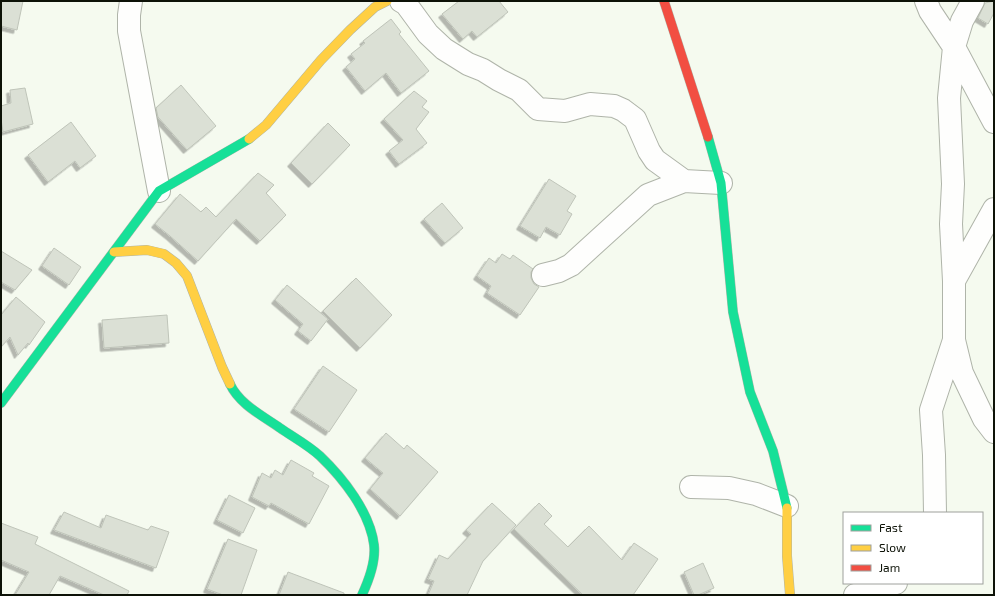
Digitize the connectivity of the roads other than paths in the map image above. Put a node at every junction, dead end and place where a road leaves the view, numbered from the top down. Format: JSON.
{"nodes":[{"id":1,"x":131,"y":1,"type":"edge"},
{"id":2,"x":387,"y":1,"type":"edge"},
{"id":3,"x":401,"y":1,"type":"edge"},
{"id":4,"x":664,"y":1,"type":"edge"},
{"id":5,"x":926,"y":1,"type":"edge"},
{"id":6,"x":974,"y":1,"type":"edge"},
{"id":7,"x":954,"y":47,"type":"junction"},
{"id":8,"x":994,"y":122,"type":"edge"},
{"id":9,"x":684,"y":181,"type":"junction"},
{"id":10,"x":721,"y":183,"type":"junction"},
{"id":11,"x":159,"y":191,"type":"junction"},
{"id":12,"x":994,"y":210,"type":"edge"},
{"id":13,"x":114,"y":252,"type":"junction"},
{"id":14,"x":543,"y":275,"type":"dead end"},
{"id":15,"x":954,"y":281,"type":"junction"},
{"id":16,"x":954,"y":340,"type":"junction"},
{"id":17,"x":1,"y":404,"type":"edge"},
{"id":18,"x":994,"y":432,"type":"edge"},
{"id":19,"x":691,"y":487,"type":"dead end"},
{"id":20,"x":787,"y":506,"type":"junction"},
{"id":21,"x":935,"y":512,"type":"edge"},
{"id":22,"x":893,"y":584,"type":"edge"},
{"id":23,"x":362,"y":595,"type":"edge"},
{"id":24,"x":790,"y":595,"type":"edge"},
{"id":25,"x":855,"y":595,"type":"edge"}],
"edges":[{"from":1,"to":11,"type":"street"},
{"from":2,"to":11,"type":"street"},
{"from":3,"to":9,"type":"street"},
{"from":4,"to":10,"type":"street"},
{"from":5,"to":7,"type":"street"},
{"from":6,"to":7,"type":"street"},
{"from":7,"to":8,"type":"street"},
{"from":7,"to":15,"type":"street"},
{"from":9,"to":10,"type":"street"},
{"from":9,"to":14,"type":"street"},
{"from":10,"to":20,"type":"street"},
{"from":11,"to":13,"type":"street"},
{"from":12,"to":15,"type":"street"},
{"from":13,"to":17,"type":"street"},
{"from":13,"to":23,"type":"street"},
{"from":15,"to":16,"type":"street"},
{"from":16,"to":18,"type":"street"},
{"from":16,"to":21,"type":"street"},
{"from":19,"to":20,"type":"street"},
{"from":20,"to":24,"type":"street"},
{"from":22,"to":25,"type":"street"}]}
